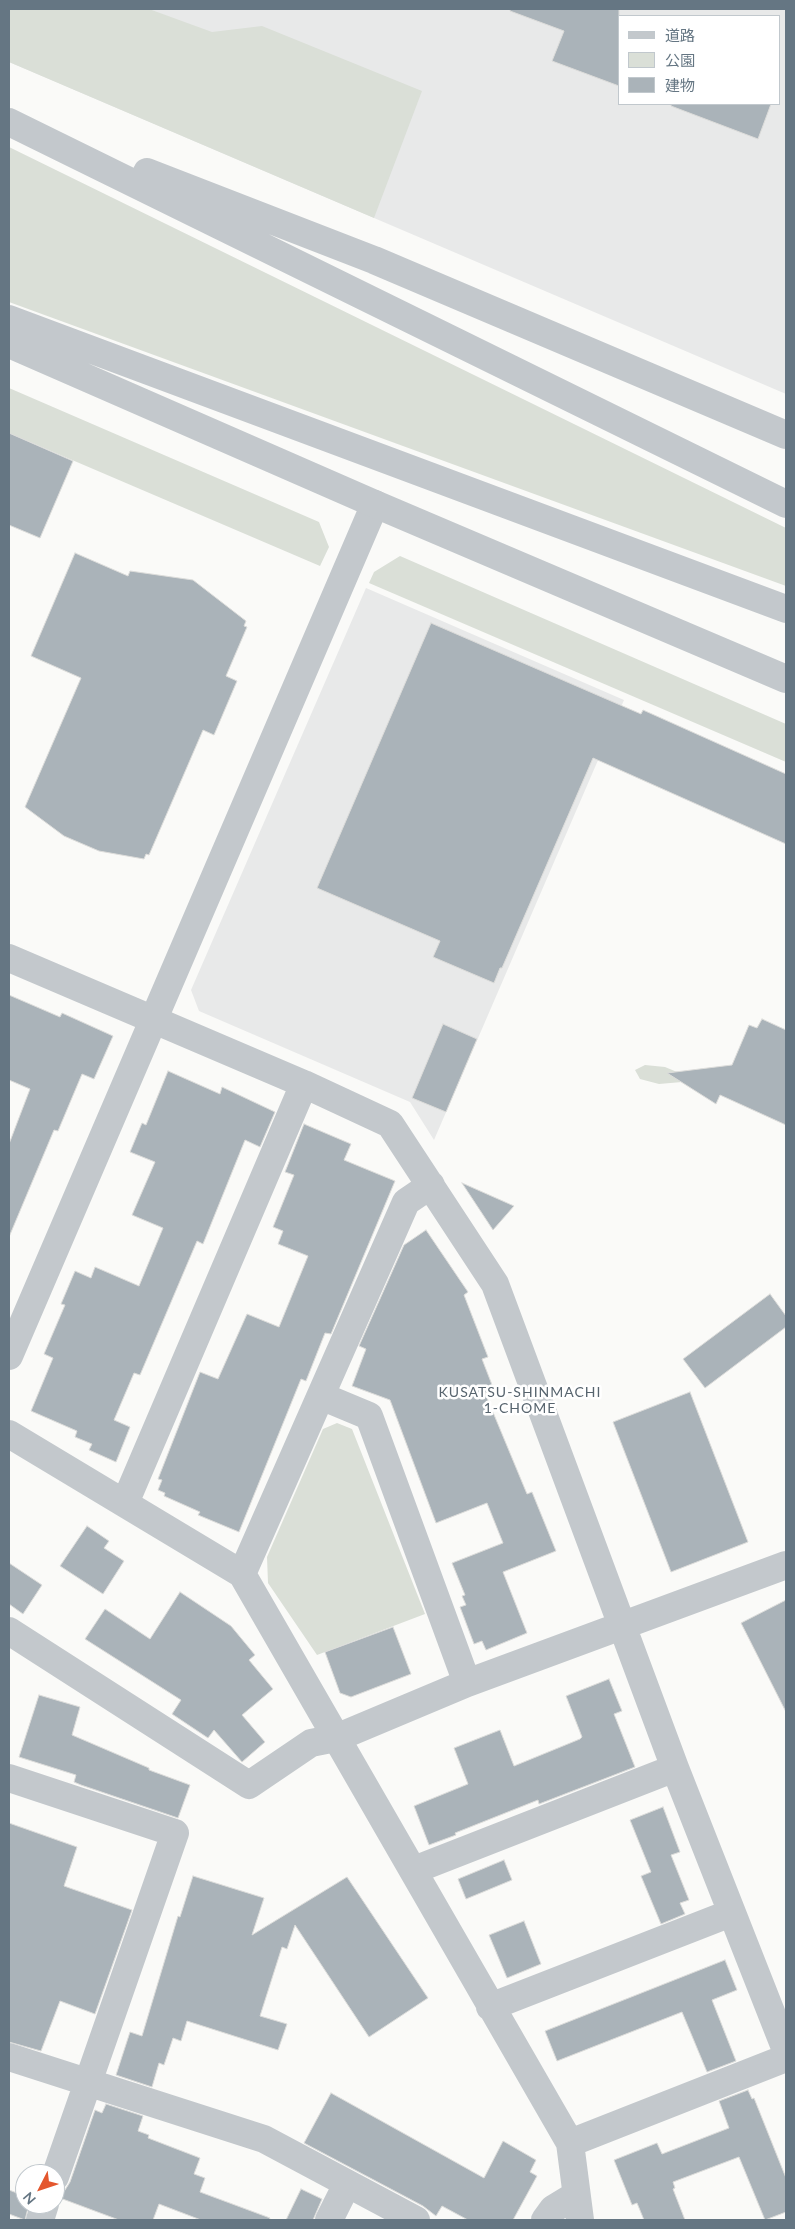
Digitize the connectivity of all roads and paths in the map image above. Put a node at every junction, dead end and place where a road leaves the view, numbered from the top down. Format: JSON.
{"nodes":[{"id":1,"x":9,"y":120,"type":"edge"},
{"id":2,"x":9,"y":319,"type":"edge"},
{"id":3,"x":9,"y":344,"type":"edge"},
{"id":4,"x":786,"y":435,"type":"edge"},
{"id":5,"x":375,"y":504,"type":"junction"},
{"id":6,"x":786,"y":504,"type":"edge"},
{"id":7,"x":786,"y":609,"type":"edge"},
{"id":8,"x":786,"y":680,"type":"edge"},
{"id":9,"x":9,"y":958,"type":"edge"},
{"id":10,"x":154,"y":1020,"type":"junction"},
{"id":11,"x":304,"y":1084,"type":"junction"},
{"id":12,"x":431,"y":1185,"type":"junction"},
{"id":13,"x":9,"y":1356,"type":"edge"},
{"id":14,"x":320,"y":1396,"type":"junction"},
{"id":15,"x":9,"y":1434,"type":"edge"},
{"id":16,"x":125,"y":1503,"type":"junction"},
{"id":17,"x":786,"y":1565,"type":"edge"},
{"id":18,"x":242,"y":1574,"type":"junction"},
{"id":19,"x":624,"y":1627,"type":"junction"},
{"id":20,"x":9,"y":1631,"type":"edge"},
{"id":21,"x":467,"y":1684,"type":"junction"},
{"id":22,"x":336,"y":1738,"type":"junction"},
{"id":23,"x":675,"y":1768,"type":"junction"},
{"id":24,"x":9,"y":1778,"type":"edge"},
{"id":25,"x":414,"y":1870,"type":"junction"},
{"id":26,"x":731,"y":1913,"type":"junction"},
{"id":27,"x":490,"y":2007,"type":"junction"},
{"id":28,"x":786,"y":2050,"type":"edge"},
{"id":29,"x":9,"y":2057,"type":"edge"},
{"id":30,"x":786,"y":2058,"type":"edge"},
{"id":31,"x":88,"y":2084,"type":"junction"},
{"id":32,"x":570,"y":2143,"type":"junction"},
{"id":33,"x":60,"y":2164,"type":"edge"},
{"id":34,"x":348,"y":2184,"type":"junction"},
{"id":35,"x":578,"y":2208,"type":"edge"},
{"id":36,"x":330,"y":2220,"type":"edge"},
{"id":37,"x":416,"y":2220,"type":"edge"},
{"id":38,"x":545,"y":2220,"type":"edge"}],
"edges":[{"from":1,"to":4,"type":"street"},
{"from":1,"to":6,"type":"street"},
{"from":2,"to":7,"type":"street"},
{"from":3,"to":5,"type":"street"},
{"from":5,"to":8,"type":"street"},
{"from":5,"to":10,"type":"street"},
{"from":9,"to":10,"type":"street"},
{"from":10,"to":11,"type":"street"},
{"from":10,"to":13,"type":"street"},
{"from":11,"to":12,"type":"street"},
{"from":11,"to":16,"type":"street"},
{"from":12,"to":14,"type":"street"},
{"from":12,"to":19,"type":"street"},
{"from":14,"to":18,"type":"street"},
{"from":14,"to":21,"type":"street"},
{"from":15,"to":16,"type":"street"},
{"from":16,"to":18,"type":"street"},
{"from":17,"to":19,"type":"street"},
{"from":18,"to":22,"type":"street"},
{"from":19,"to":21,"type":"street"},
{"from":19,"to":23,"type":"street"},
{"from":20,"to":22,"type":"street"},
{"from":21,"to":22,"type":"street"},
{"from":22,"to":25,"type":"street"},
{"from":23,"to":25,"type":"street"},
{"from":23,"to":26,"type":"street"},
{"from":24,"to":31,"type":"street"},
{"from":25,"to":27,"type":"street"},
{"from":26,"to":27,"type":"street"},
{"from":26,"to":28,"type":"street"},
{"from":27,"to":32,"type":"street"},
{"from":29,"to":31,"type":"street"},
{"from":30,"to":32,"type":"street"},
{"from":31,"to":33,"type":"street"},
{"from":31,"to":34,"type":"street"},
{"from":32,"to":35,"type":"street"},
{"from":34,"to":36,"type":"street"},
{"from":34,"to":37,"type":"street"},
{"from":35,"to":38,"type":"street"}]}
